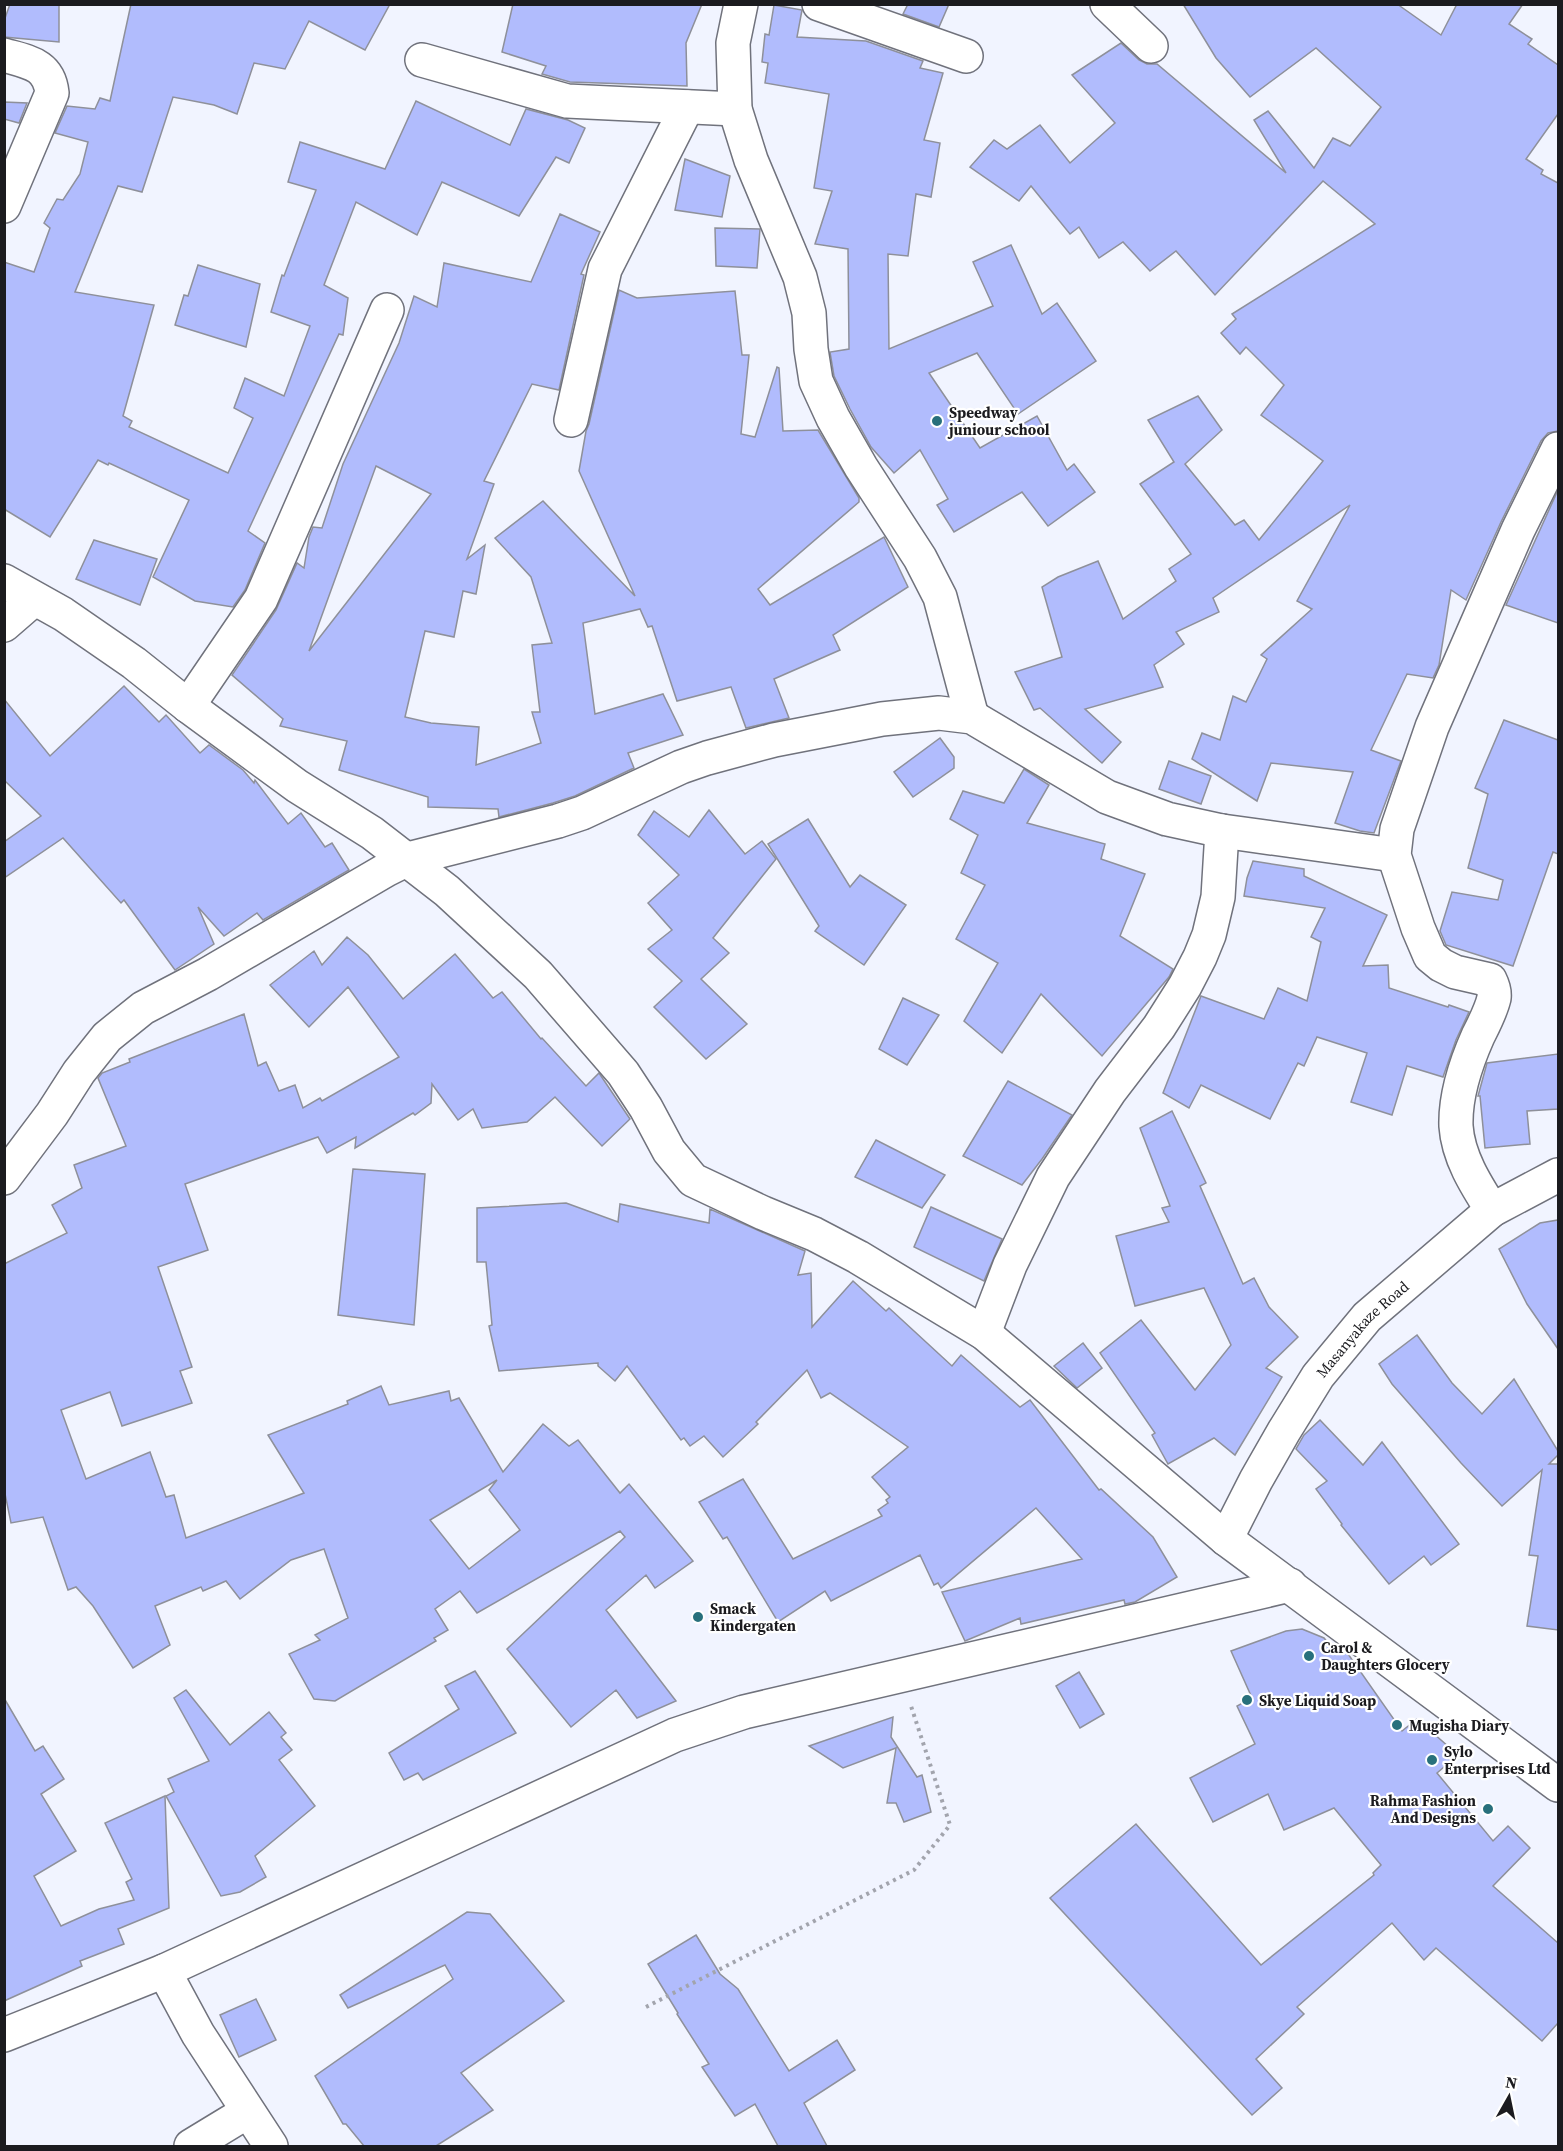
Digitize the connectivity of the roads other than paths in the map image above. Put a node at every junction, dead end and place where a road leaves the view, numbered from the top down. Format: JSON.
{"nodes":[{"id":1,"x":741,"y":4,"type":"edge"},
{"id":2,"x":819,"y":4,"type":"edge"},
{"id":3,"x":1107,"y":4,"type":"edge"},
{"id":4,"x":1151,"y":46,"type":"dead end"},
{"id":5,"x":4,"y":55,"type":"edge"},
{"id":6,"x":966,"y":56,"type":"dead end"},
{"id":7,"x":422,"y":60,"type":"dead end"},
{"id":8,"x":687,"y":107,"type":"junction"},
{"id":9,"x":735,"y":109,"type":"junction"},
{"id":10,"x":4,"y":206,"type":"edge"},
{"id":11,"x":387,"y":310,"type":"dead end"},
{"id":12,"x":571,"y":420,"type":"dead end"},
{"id":13,"x":1558,"y":449,"type":"edge"},
{"id":14,"x":4,"y":581,"type":"edge"},
{"id":15,"x":34,"y":599,"type":"junction"},
{"id":16,"x":4,"y":625,"type":"edge"},
{"id":17,"x":188,"y":706,"type":"junction"},
{"id":18,"x":972,"y":717,"type":"junction"},
{"id":19,"x":1222,"y":831,"type":"junction"},
{"id":20,"x":1394,"y":855,"type":"junction"},
{"id":21,"x":408,"y":859,"type":"junction"},
{"id":22,"x":1558,"y":1174,"type":"edge"},
{"id":23,"x":4,"y":1178,"type":"edge"},
{"id":24,"x":1492,"y":1210,"type":"junction"},
{"id":25,"x":984,"y":1333,"type":"junction"},
{"id":26,"x":1226,"y":1539,"type":"junction"},
{"id":27,"x":1290,"y":1585,"type":"junction"},
{"id":28,"x":1558,"y":1785,"type":"edge"},
{"id":29,"x":164,"y":1971,"type":"junction"},
{"id":30,"x":4,"y":2035,"type":"edge"},
{"id":31,"x":248,"y":2112,"type":"junction"},
{"id":32,"x":191,"y":2146,"type":"edge"},
{"id":33,"x":271,"y":2146,"type":"edge"}],
"edges":[{"from":1,"to":9,"type":"street"},
{"from":2,"to":6,"type":"street"},
{"from":3,"to":4,"type":"street"},
{"from":5,"to":10,"type":"street"},
{"from":7,"to":8,"type":"street"},
{"from":8,"to":9,"type":"street"},
{"from":8,"to":12,"type":"street"},
{"from":9,"to":18,"type":"street"},
{"from":11,"to":17,"type":"street"},
{"from":13,"to":20,"type":"street"},
{"from":14,"to":15,"type":"street"},
{"from":15,"to":16,"type":"street"},
{"from":15,"to":17,"type":"street"},
{"from":17,"to":21,"type":"street"},
{"from":18,"to":19,"type":"street"},
{"from":18,"to":21,"type":"street"},
{"from":19,"to":20,"type":"street"},
{"from":19,"to":25,"type":"street"},
{"from":20,"to":24,"type":"street"},
{"from":21,"to":23,"type":"street"},
{"from":21,"to":25,"type":"street"},
{"from":22,"to":24,"type":"street","name":"Masanyakaze Road"},
{"from":24,"to":26,"type":"street","name":"Masanyakaze Road"},
{"from":25,"to":26,"type":"street"},
{"from":26,"to":27,"type":"street"},
{"from":27,"to":28,"type":"street"},
{"from":27,"to":29,"type":"street"},
{"from":29,"to":30,"type":"street"},
{"from":29,"to":31,"type":"street"},
{"from":31,"to":32,"type":"street"},
{"from":31,"to":33,"type":"street"}]}
